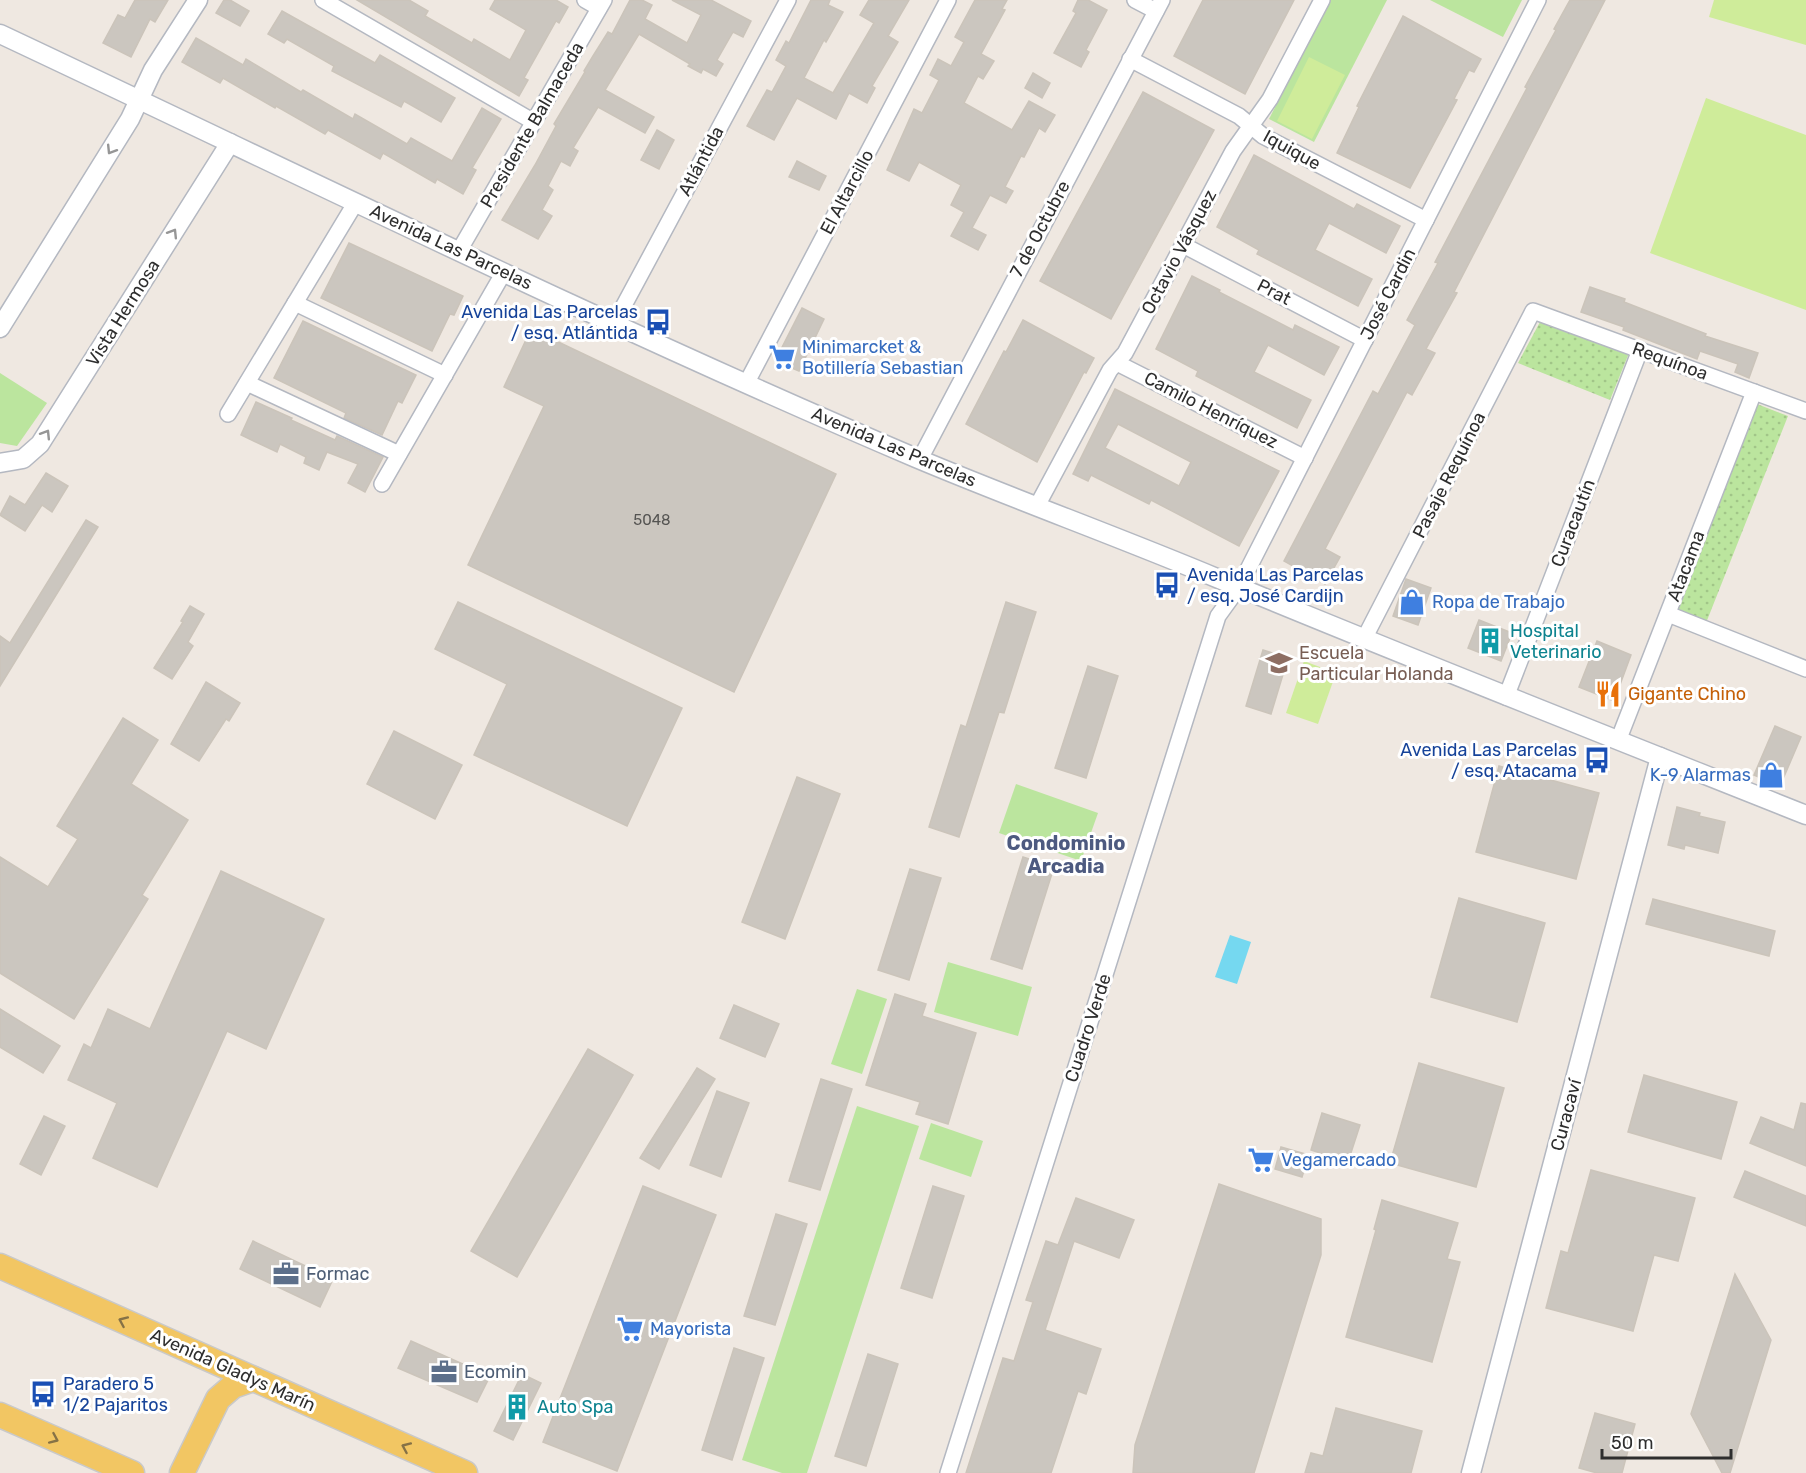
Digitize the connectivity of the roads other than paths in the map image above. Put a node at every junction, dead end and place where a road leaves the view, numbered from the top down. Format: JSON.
{"nodes":[{"id":1,"x":198,"y":0,"type":"edge"},
{"id":2,"x":323,"y":0,"type":"edge"},
{"id":3,"x":585,"y":0,"type":"edge"},
{"id":4,"x":788,"y":0,"type":"edge"},
{"id":5,"x":948,"y":0,"type":"edge"},
{"id":6,"x":1135,"y":0,"type":"edge"},
{"id":7,"x":1322,"y":0,"type":"edge"},
{"id":8,"x":1538,"y":0,"type":"edge"},
{"id":9,"x":602,"y":4,"type":"edge"},
{"id":10,"x":1159,"y":5,"type":"edge"},
{"id":11,"x":0,"y":34,"type":"edge"},
{"id":12,"x":1130,"y":59,"type":"junction"},
{"id":13,"x":139,"y":99,"type":"junction"},
{"id":14,"x":534,"y":122,"type":"junction"},
{"id":15,"x":1250,"y":125,"type":"junction"},
{"id":16,"x":230,"y":143,"type":"junction"},
{"id":17,"x":356,"y":202,"type":"junction"},
{"id":18,"x":1426,"y":220,"type":"junction"},
{"id":19,"x":1183,"y":245,"type":"junction"},
{"id":20,"x":459,"y":250,"type":"junction"},
{"id":21,"x":504,"y":272,"type":"junction"},
{"id":22,"x":295,"y":303,"type":"junction"},
{"id":23,"x":1533,"y":311,"type":"joint"},
{"id":24,"x":615,"y":322,"type":"junction"},
{"id":25,"x":0,"y":328,"type":"edge"},
{"id":26,"x":1365,"y":339,"type":"junction"},
{"id":27,"x":1640,"y":350,"type":"junction"},
{"id":28,"x":1117,"y":363,"type":"junction"},
{"id":29,"x":445,"y":375,"type":"junction"},
{"id":30,"x":247,"y":383,"type":"junction"},
{"id":31,"x":747,"y":384,"type":"junction"},
{"id":32,"x":1754,"y":392,"type":"junction"},
{"id":33,"x":1806,"y":411,"type":"edge"},
{"id":34,"x":228,"y":414,"type":"dead end"},
{"id":35,"x":399,"y":454,"type":"junction"},
{"id":36,"x":1305,"y":458,"type":"junction"},
{"id":37,"x":920,"y":459,"type":"junction"},
{"id":38,"x":1,"y":463,"type":"edge"},
{"id":39,"x":382,"y":484,"type":"dead end"},
{"id":40,"x":1037,"y":506,"type":"junction"},
{"id":41,"x":1239,"y":587,"type":"junction"},
{"id":42,"x":1668,"y":614,"type":"junction"},
{"id":43,"x":1364,"y":639,"type":"junction"},
{"id":44,"x":1806,"y":669,"type":"edge"},
{"id":45,"x":1506,"y":697,"type":"junction"},
{"id":46,"x":1618,"y":741,"type":"junction"},
{"id":47,"x":1660,"y":757,"type":"junction"},
{"id":48,"x":1806,"y":815,"type":"edge"},
{"id":49,"x":0,"y":1266,"type":"edge"},
{"id":50,"x":253,"y":1379,"type":"junction"},
{"id":51,"x":0,"y":1415,"type":"edge"},
{"id":52,"x":132,"y":1473,"type":"edge"},
{"id":53,"x":182,"y":1473,"type":"edge"},
{"id":54,"x":465,"y":1473,"type":"edge"},
{"id":55,"x":948,"y":1473,"type":"edge"},
{"id":56,"x":1471,"y":1473,"type":"edge"}],
"edges":[{"from":1,"to":13,"type":"street"},
{"from":2,"to":14,"type":"street"},
{"from":3,"to":9,"type":"street"},
{"from":4,"to":24,"type":"street","name":"Atlántida"},
{"from":5,"to":31,"type":"street","name":"El Altarcillo"},
{"from":6,"to":10,"type":"street"},
{"from":7,"to":15,"type":"street","name":"Octavio Vásquez"},
{"from":8,"to":18,"type":"street","name":"José Cardin"},
{"from":9,"to":14,"type":"street","name":"Presidente Balmaceda"},
{"from":10,"to":12,"type":"street","name":"7 de Octubre"},
{"from":11,"to":13,"type":"street","name":"Avenida Las Parcelas"},
{"from":12,"to":15,"type":"street","name":"Iquique"},
{"from":12,"to":37,"type":"street","name":"7 de Octubre"},
{"from":13,"to":16,"type":"street","name":"Avenida Las Parcelas"},
{"from":13,"to":25,"type":"street","one_way":true},
{"from":14,"to":20,"type":"street","name":"Presidente Balmaceda"},
{"from":15,"to":18,"type":"street","name":"Iquique"},
{"from":15,"to":19,"type":"street","name":"Octavio Vásquez"},
{"from":16,"to":17,"type":"street","name":"Avenida Las Parcelas"},
{"from":38,"to":16,"type":"street","name":"Vista Hermosa","one_way":true},
{"from":17,"to":20,"type":"street","name":"Avenida Las Parcelas"},
{"from":17,"to":22,"type":"street"},
{"from":18,"to":26,"type":"street","name":"José Cardin"},
{"from":19,"to":26,"type":"street","name":"Prat"},
{"from":19,"to":28,"type":"street","name":"Octavio Vásquez"},
{"from":20,"to":21,"type":"street","name":"Avenida Las Parcelas"},
{"from":21,"to":24,"type":"street","name":"Avenida Las Parcelas"},
{"from":21,"to":29,"type":"street"},
{"from":22,"to":29,"type":"street"},
{"from":22,"to":30,"type":"street"},
{"from":23,"to":27,"type":"street","name":"Requínoa"},
{"from":23,"to":43,"type":"street","name":"Pasaje Requínoa"},
{"from":24,"to":31,"type":"street","name":"Avenida Las Parcelas"},
{"from":26,"to":36,"type":"street","name":"José Cardin"},
{"from":27,"to":32,"type":"street","name":"Requínoa"},
{"from":27,"to":45,"type":"street","name":"Curacautín"},
{"from":28,"to":36,"type":"street","name":"Camilo Henríquez"},
{"from":28,"to":40,"type":"street","name":"Octavio Vásquez"},
{"from":29,"to":35,"type":"street"},
{"from":30,"to":34,"type":"street"},
{"from":30,"to":35,"type":"street"},
{"from":31,"to":37,"type":"street","name":"Avenida Las Parcelas"},
{"from":32,"to":33,"type":"street","name":"Requínoa"},
{"from":32,"to":42,"type":"street","name":"Atacama"},
{"from":35,"to":39,"type":"street"},
{"from":36,"to":41,"type":"street","name":"José Cardin"},
{"from":37,"to":40,"type":"street","name":"Avenida Las Parcelas"},
{"from":40,"to":41,"type":"street","name":"Avenida Las Parcelas"},
{"from":41,"to":43,"type":"street","name":"Avenida Las Parcelas"},
{"from":41,"to":55,"type":"street","name":"Cuadro Verde"},
{"from":42,"to":44,"type":"street"},
{"from":42,"to":46,"type":"street","name":"Atacama"},
{"from":43,"to":45,"type":"street","name":"Avenida Las Parcelas"},
{"from":45,"to":46,"type":"street","name":"Avenida Las Parcelas"},
{"from":46,"to":47,"type":"street","name":"Avenida Las Parcelas"},
{"from":47,"to":48,"type":"street","name":"Avenida Las Parcelas"},
{"from":47,"to":56,"type":"street","name":"Curacaví"},
{"from":50,"to":49,"type":"main road","name":"Avenida Gladys Marín","one_way":true},
{"from":50,"to":53,"type":"main road"},
{"from":54,"to":50,"type":"main road","name":"Avenida Gladys Marín","one_way":true},
{"from":51,"to":52,"type":"main road","one_way":true}]}
